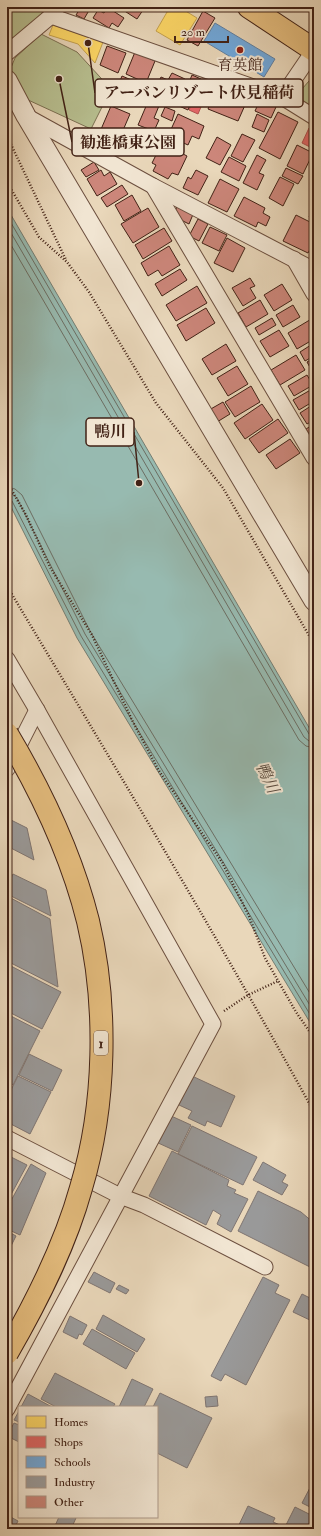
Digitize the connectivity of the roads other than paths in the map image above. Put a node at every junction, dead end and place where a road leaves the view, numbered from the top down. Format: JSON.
{"nodes":[{"id":1,"x":249,"y":7,"type":"edge"},
{"id":2,"x":54,"y":11,"type":"edge"},
{"id":3,"x":314,"y":50,"type":"edge"},
{"id":4,"x":7,"y":53,"type":"edge"},
{"id":5,"x":7,"y":80,"type":"edge"},
{"id":6,"x":282,"y":97,"type":"junction"},
{"id":7,"x":26,"y":116,"type":"junction"},
{"id":8,"x":314,"y":118,"type":"edge"},
{"id":9,"x":153,"y":186,"type":"junction"},
{"id":10,"x":294,"y":259,"type":"junction"},
{"id":11,"x":314,"y":270,"type":"edge"},
{"id":12,"x":314,"y":294,"type":"edge"},
{"id":13,"x":314,"y":458,"type":"edge"},
{"id":14,"x":314,"y":601,"type":"edge"},
{"id":15,"x":7,"y":659,"type":"edge"},
{"id":16,"x":37,"y":710,"type":"junction"},
{"id":17,"x":7,"y":734,"type":"edge"},
{"id":18,"x":7,"y":769,"type":"edge"},
{"id":19,"x":7,"y":1138,"type":"edge"},
{"id":20,"x":120,"y":1196,"type":"junction"},
{"id":21,"x":265,"y":1267,"type":"dead end"},
{"id":22,"x":7,"y":1352,"type":"edge"},
{"id":23,"x":7,"y":1409,"type":"edge"}],
"edges":[{"from":1,"to":3,"type":"highway"},
{"from":2,"to":4,"type":"street"},
{"from":2,"to":6,"type":"street"},
{"from":3,"to":6,"type":"street"},
{"from":5,"to":7,"type":"street"},
{"from":6,"to":8,"type":"street"},
{"from":7,"to":9,"type":"street"},
{"from":7,"to":14,"type":"street"},
{"from":9,"to":10,"type":"street"},
{"from":9,"to":13,"type":"street"},
{"from":10,"to":11,"type":"street"},
{"from":10,"to":12,"type":"street"},
{"from":15,"to":16,"type":"street"},
{"from":16,"to":18,"type":"street"},
{"from":16,"to":20,"type":"street"},
{"from":17,"to":22,"type":"highway","number":"1","bridge":true},
{"from":19,"to":20,"type":"street"},
{"from":20,"to":21,"type":"street"},
{"from":20,"to":23,"type":"street"}]}
